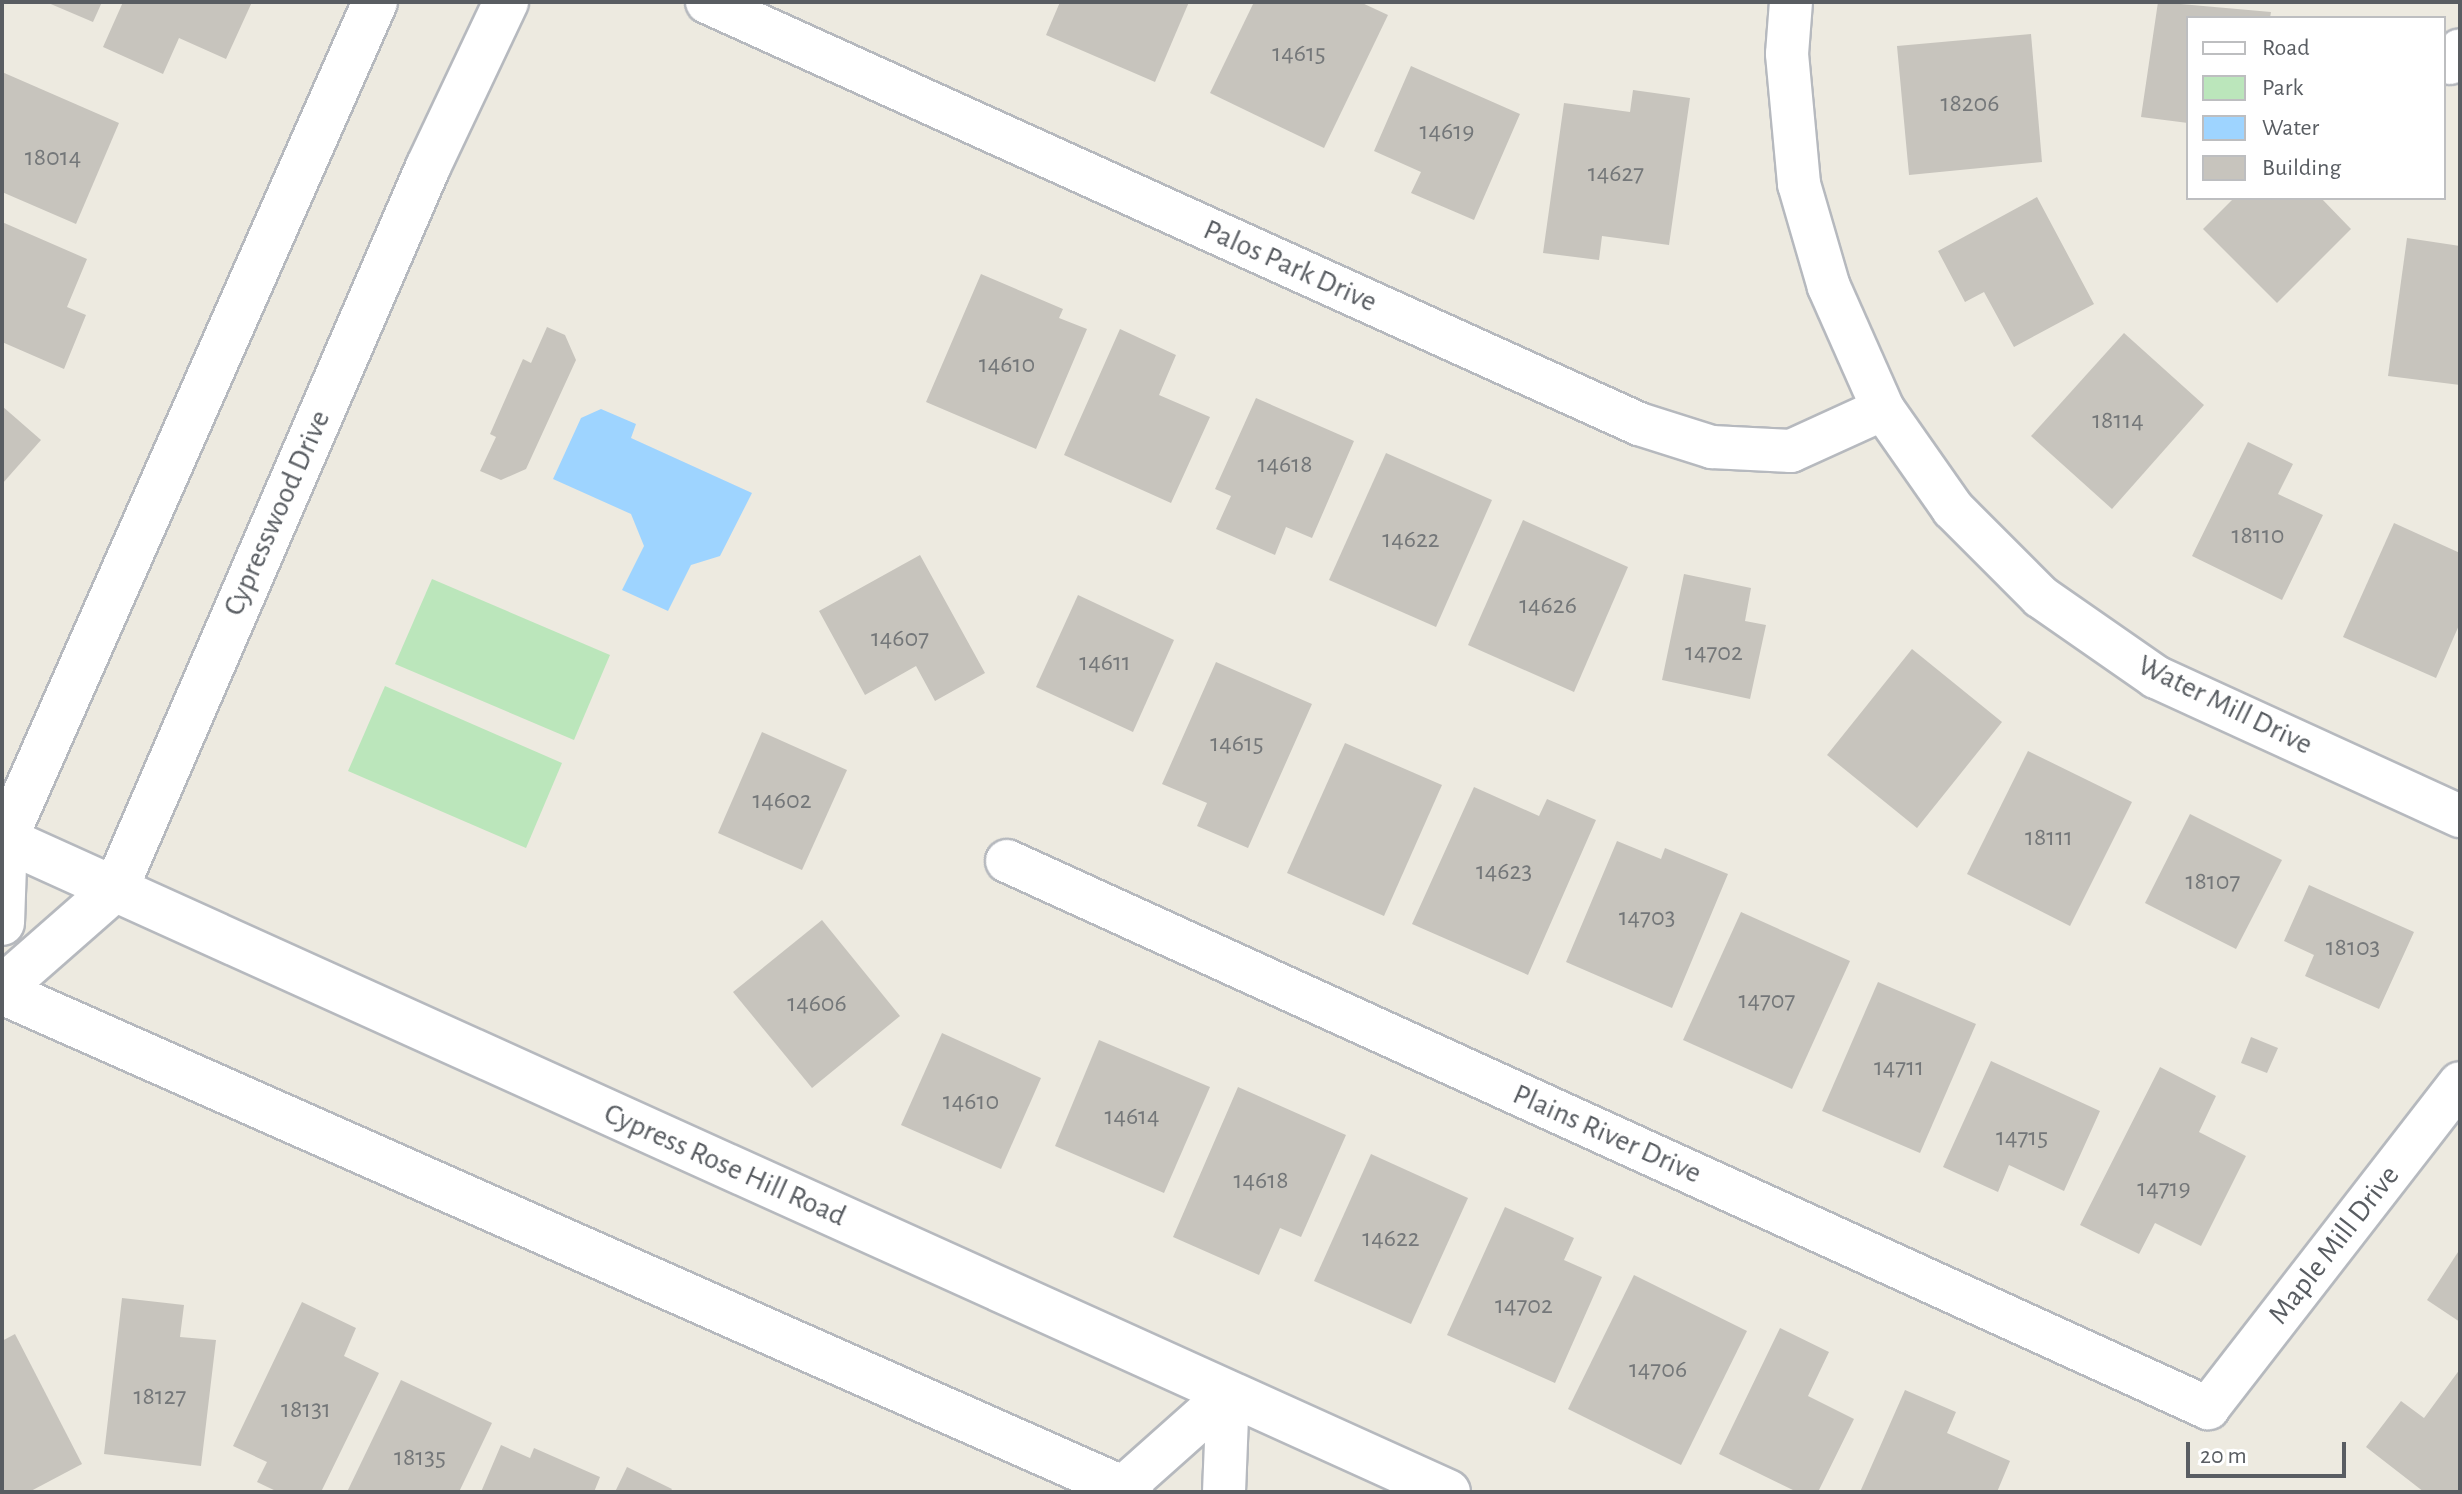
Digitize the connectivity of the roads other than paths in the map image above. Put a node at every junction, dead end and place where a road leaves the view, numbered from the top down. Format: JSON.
{"nodes":[{"id":1,"x":375,"y":2,"type":"edge"},
{"id":2,"x":506,"y":2,"type":"edge"},
{"id":3,"x":707,"y":2,"type":"edge"},
{"id":4,"x":1791,"y":2,"type":"edge"},
{"id":5,"x":1883,"y":409,"type":"junction"},
{"id":6,"x":2460,"y":816,"type":"edge"},
{"id":7,"x":4,"y":839,"type":"edge"},
{"id":8,"x":1007,"y":861,"type":"dead end"},
{"id":9,"x":116,"y":888,"type":"junction"},
{"id":10,"x":2,"y":923,"type":"edge"},
{"id":11,"x":2,"y":990,"type":"edge"},
{"id":12,"x":2460,"y":1083,"type":"edge"},
{"id":13,"x":1228,"y":1394,"type":"junction"},
{"id":14,"x":2208,"y":1408,"type":"joint"},
{"id":15,"x":1123,"y":1490,"type":"edge"},
{"id":16,"x":1224,"y":1492,"type":"edge"},
{"id":17,"x":1448,"y":1492,"type":"edge"}],
"edges":[{"from":1,"to":7,"type":"main road"},
{"from":2,"to":9,"type":"main road","name":"Cypresswood Drive"},
{"from":3,"to":5,"type":"street","name":"Palos Park Drive"},
{"from":4,"to":5,"type":"street","name":"Water Mill Drive"},
{"from":5,"to":6,"type":"street","name":"Water Mill Drive"},
{"from":7,"to":9,"type":"main road","name":"Cypress Rose Hill Road"},
{"from":7,"to":10,"type":"main road"},
{"from":8,"to":14,"type":"street","name":"Plains River Drive"},
{"from":9,"to":11,"type":"main road","name":"Cypresswood Drive"},
{"from":9,"to":13,"type":"main road","name":"Cypress Rose Hill Road"},
{"from":11,"to":15,"type":"main road"},
{"from":12,"to":14,"type":"street","name":"Maple Mill Drive"},
{"from":13,"to":15,"type":"street"},
{"from":13,"to":16,"type":"street"},
{"from":13,"to":17,"type":"main road","name":"Cypress Rose Hill Road"}]}
